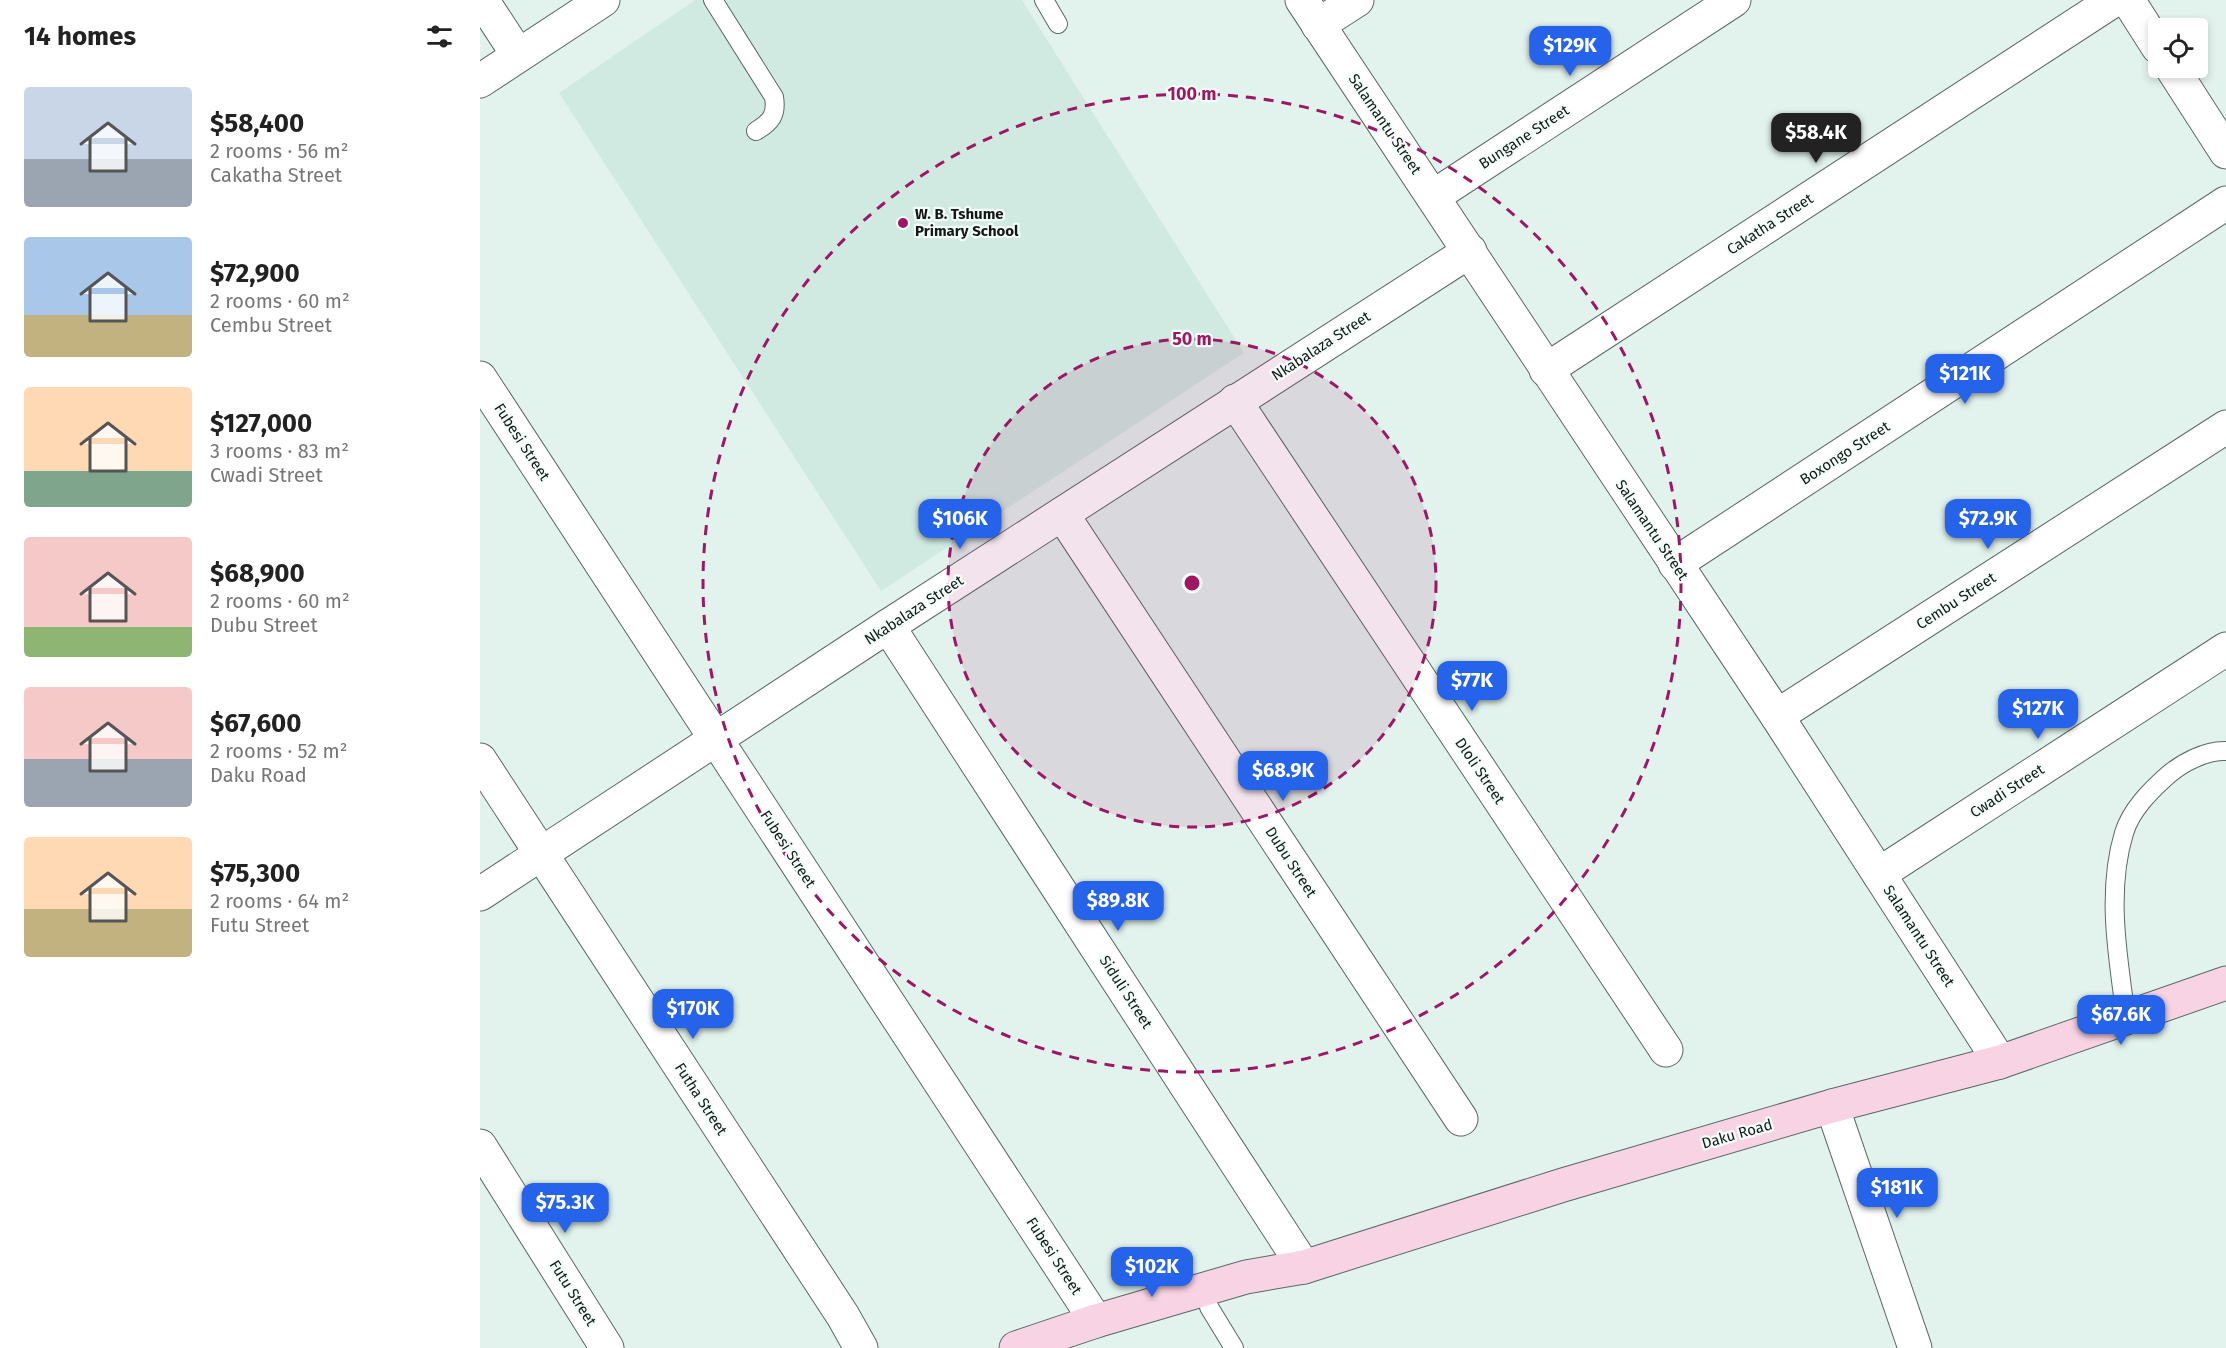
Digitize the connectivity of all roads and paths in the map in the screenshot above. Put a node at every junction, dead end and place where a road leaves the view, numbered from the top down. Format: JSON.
{"nodes":[{"id":1,"x":482,"y":0,"type":"edge"},
{"id":2,"x":603,"y":0,"type":"edge"},
{"id":3,"x":713,"y":0,"type":"edge"},
{"id":4,"x":1044,"y":0,"type":"edge"},
{"id":5,"x":1357,"y":0,"type":"edge"},
{"id":6,"x":1734,"y":0,"type":"edge"},
{"id":7,"x":2114,"y":0,"type":"edge"},
{"id":8,"x":2128,"y":0,"type":"edge"},
{"id":9,"x":1310,"y":13,"type":"edge"},
{"id":10,"x":1058,"y":24,"type":"dead end"},
{"id":11,"x":2148,"y":31,"type":"edge"},
{"id":12,"x":518,"y":55,"type":"junction"},
{"id":13,"x":2178,"y":78,"type":"edge"},
{"id":14,"x":480,"y":81,"type":"edge"},
{"id":15,"x":756,"y":131,"type":"dead end"},
{"id":16,"x":2226,"y":152,"type":"edge"},
{"id":17,"x":1434,"y":196,"type":"junction"},
{"id":18,"x":2226,"y":203,"type":"edge"},
{"id":19,"x":1470,"y":251,"type":"junction"},
{"id":20,"x":1546,"y":370,"type":"junction"},
{"id":21,"x":480,"y":378,"type":"edge"},
{"id":22,"x":1235,"y":401,"type":"junction"},
{"id":23,"x":2226,"y":427,"type":"edge"},
{"id":24,"x":1062,"y":514,"type":"junction"},
{"id":25,"x":1675,"y":564,"type":"junction"},
{"id":26,"x":888,"y":626,"type":"junction"},
{"id":27,"x":2226,"y":649,"type":"edge"},
{"id":28,"x":1777,"y":716,"type":"junction"},
{"id":29,"x":717,"y":740,"type":"junction"},
{"id":30,"x":2226,"y":751,"type":"edge"},
{"id":31,"x":480,"y":760,"type":"edge"},
{"id":32,"x":541,"y":852,"type":"junction"},
{"id":33,"x":1879,"y":874,"type":"junction"},
{"id":34,"x":480,"y":894,"type":"edge"},
{"id":35,"x":2226,"y":983,"type":"edge"},
{"id":36,"x":2126,"y":1017,"type":"junction"},
{"id":37,"x":1666,"y":1050,"type":"dead end"},
{"id":38,"x":2000,"y":1062,"type":"junction"},
{"id":39,"x":1832,"y":1106,"type":"junction"},
{"id":40,"x":1461,"y":1119,"type":"dead end"},
{"id":41,"x":480,"y":1146,"type":"edge"},
{"id":42,"x":1304,"y":1267,"type":"junction"},
{"id":43,"x":1246,"y":1277,"type":"junction"},
{"id":44,"x":1209,"y":1307,"type":"junction"},
{"id":45,"x":1096,"y":1321,"type":"junction"},
{"id":46,"x":607,"y":1348,"type":"edge"},
{"id":47,"x":861,"y":1348,"type":"edge"},
{"id":48,"x":1016,"y":1348,"type":"edge"},
{"id":49,"x":1075,"y":1348,"type":"edge"},
{"id":50,"x":1234,"y":1348,"type":"edge"},
{"id":51,"x":1915,"y":1348,"type":"edge"}],
"edges":[{"from":1,"to":12,"type":"street"},
{"from":2,"to":12,"type":"street"},
{"from":3,"to":15,"type":"lane"},
{"from":4,"to":10,"type":"lane"},
{"from":5,"to":9,"type":"street"},
{"from":6,"to":17,"type":"street","name":"Bungane Street"},
{"from":7,"to":20,"type":"street","name":"Cakatha Street"},
{"from":8,"to":11,"type":"street"},
{"from":9,"to":17,"type":"street","name":"Salamantu Street"},
{"from":12,"to":14,"type":"street"},
{"from":13,"to":16,"type":"street"},
{"from":17,"to":19,"type":"street","name":"Salamantu Street"},
{"from":18,"to":25,"type":"street","name":"Boxongo Street"},
{"from":19,"to":20,"type":"street","name":"Salamantu Street"},
{"from":19,"to":22,"type":"street","name":"Nkabalaza Street"},
{"from":20,"to":25,"type":"street","name":"Salamantu Street"},
{"from":21,"to":29,"type":"street","name":"Fubesi Street"},
{"from":22,"to":24,"type":"street","name":"Nkabalaza Street"},
{"from":22,"to":37,"type":"street","name":"Dloli Street"},
{"from":23,"to":28,"type":"street","name":"Cembu Street"},
{"from":24,"to":26,"type":"street","name":"Nkabalaza Street"},
{"from":24,"to":40,"type":"street","name":"Dubu Street"},
{"from":25,"to":28,"type":"street","name":"Salamantu Street"},
{"from":26,"to":29,"type":"street","name":"Nkabalaza Street"},
{"from":26,"to":42,"type":"street","name":"Siduli Street"},
{"from":27,"to":33,"type":"street","name":"Cwadi Street"},
{"from":28,"to":33,"type":"street","name":"Salamantu Street"},
{"from":29,"to":32,"type":"street","name":"Nkabalaza Street"},
{"from":29,"to":45,"type":"street","name":"Fubesi Street"},
{"from":30,"to":36,"type":"lane"},
{"from":31,"to":32,"type":"street","name":"Futha Street"},
{"from":32,"to":34,"type":"street","name":"Nkabalaza Street"},
{"from":32,"to":47,"type":"street","name":"Futha Street"},
{"from":33,"to":38,"type":"street","name":"Salamantu Street"},
{"from":35,"to":36,"type":"main road","name":"Daku Road"},
{"from":36,"to":38,"type":"main road","name":"Daku Road"},
{"from":38,"to":39,"type":"main road","name":"Daku Road"},
{"from":39,"to":42,"type":"main road","name":"Daku Road"},
{"from":39,"to":51,"type":"street"},
{"from":41,"to":46,"type":"street","name":"Futu Street"},
{"from":42,"to":43,"type":"main road","name":"Daku Road"},
{"from":43,"to":44,"type":"main road","name":"Daku Road"},
{"from":43,"to":45,"type":"main road","name":"Daku Road"},
{"from":44,"to":49,"type":"main road","name":"Daku Road"},
{"from":44,"to":50,"type":"lane"},
{"from":45,"to":48,"type":"main road","name":"Daku Road"}]}
